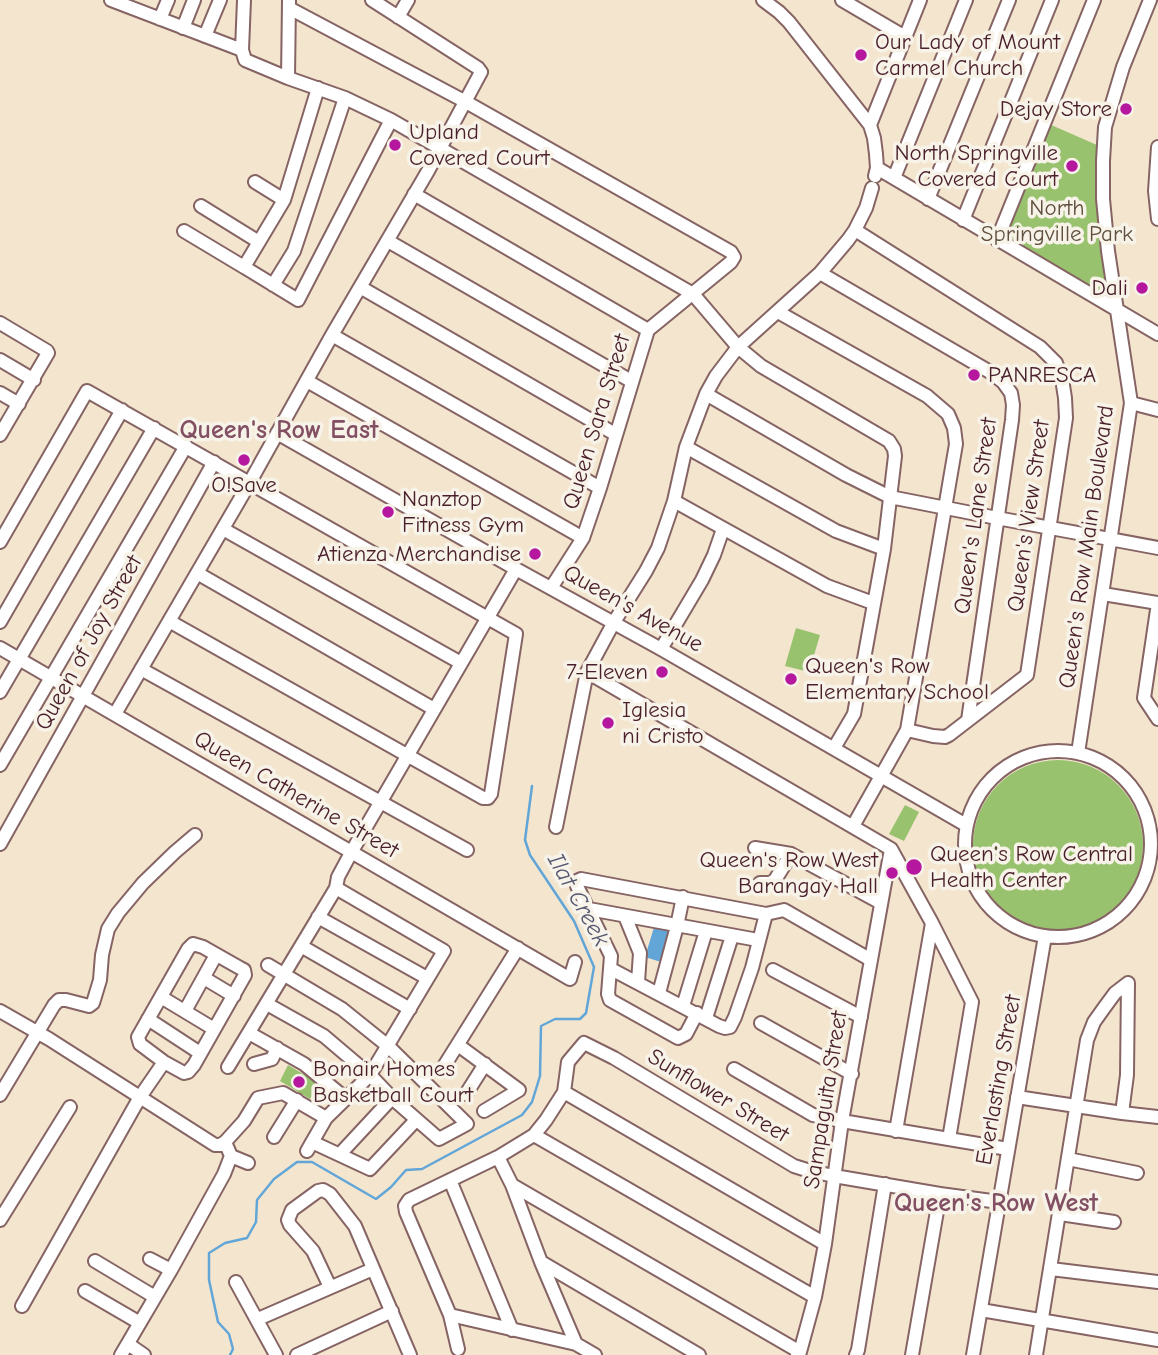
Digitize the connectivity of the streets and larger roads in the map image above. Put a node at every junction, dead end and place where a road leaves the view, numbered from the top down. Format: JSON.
{"nodes":[{"id":1,"x":169,"y":0,"type":"edge"},
{"id":2,"x":194,"y":0,"type":"edge"},
{"id":3,"x":220,"y":0,"type":"edge"},
{"id":4,"x":244,"y":0,"type":"edge"},
{"id":5,"x":372,"y":0,"type":"edge"},
{"id":6,"x":408,"y":0,"type":"edge"},
{"id":7,"x":763,"y":0,"type":"edge"},
{"id":8,"x":842,"y":0,"type":"edge"},
{"id":9,"x":920,"y":0,"type":"edge"},
{"id":10,"x":966,"y":0,"type":"edge"},
{"id":11,"x":1009,"y":0,"type":"edge"},
{"id":12,"x":1052,"y":0,"type":"edge"},
{"id":13,"x":1094,"y":0,"type":"edge"},
{"id":14,"x":1150,"y":0,"type":"edge"},
{"id":15,"x":115,"y":1,"type":"edge"},
{"id":16,"x":289,"y":4,"type":"edge"},
{"id":17,"x":141,"y":6,"type":"edge"},
{"id":18,"x":398,"y":17,"type":"junction"},
{"id":19,"x":160,"y":19,"type":"junction"},
{"id":20,"x":183,"y":28,"type":"junction"},
{"id":21,"x":205,"y":36,"type":"junction"},
{"id":22,"x":905,"y":37,"type":"junction"},
{"id":23,"x":242,"y":50,"type":"junction"},
{"id":24,"x":288,"y":78,"type":"junction"},
{"id":25,"x":318,"y":88,"type":"junction"},
{"id":26,"x":345,"y":98,"type":"junction"},
{"id":27,"x":466,"y":102,"type":"junction"},
{"id":28,"x":391,"y":120,"type":"junction"},
{"id":29,"x":870,"y":125,"type":"junction"},
{"id":30,"x":441,"y":147,"type":"junction"},
{"id":31,"x":1158,"y":147,"type":"edge"},
{"id":32,"x":877,"y":169,"type":"junction"},
{"id":33,"x":894,"y":178,"type":"junction"},
{"id":34,"x":255,"y":182,"type":"dead end"},
{"id":35,"x":414,"y":194,"type":"junction"},
{"id":36,"x":928,"y":199,"type":"junction"},
{"id":37,"x":284,"y":200,"type":"junction"},
{"id":38,"x":201,"y":206,"type":"dead end"},
{"id":39,"x":1158,"y":219,"type":"edge"},
{"id":40,"x":963,"y":220,"type":"junction"},
{"id":41,"x":855,"y":230,"type":"junction"},
{"id":42,"x":184,"y":231,"type":"dead end"},
{"id":43,"x":997,"y":240,"type":"junction"},
{"id":44,"x":388,"y":241,"type":"junction"},
{"id":45,"x":260,"y":242,"type":"junction"},
{"id":46,"x":244,"y":267,"type":"junction"},
{"id":47,"x":820,"y":273,"type":"junction"},
{"id":48,"x":273,"y":285,"type":"junction"},
{"id":49,"x":360,"y":288,"type":"junction"},
{"id":50,"x":693,"y":294,"type":"junction"},
{"id":51,"x":1116,"y":310,"type":"junction"},
{"id":52,"x":778,"y":312,"type":"junction"},
{"id":53,"x":0,"y":323,"type":"edge"},
{"id":54,"x":648,"y":330,"type":"junction"},
{"id":55,"x":1158,"y":334,"type":"edge"},
{"id":56,"x":332,"y":335,"type":"junction"},
{"id":57,"x":738,"y":347,"type":"junction"},
{"id":58,"x":0,"y":360,"type":"edge"},
{"id":59,"x":34,"y":380,"type":"junction"},
{"id":60,"x":307,"y":381,"type":"junction"},
{"id":61,"x":631,"y":381,"type":"junction"},
{"id":62,"x":0,"y":393,"type":"edge"},
{"id":63,"x":706,"y":394,"type":"junction"},
{"id":64,"x":1131,"y":403,"type":"junction"},
{"id":65,"x":19,"y":404,"type":"junction"},
{"id":66,"x":122,"y":410,"type":"junction"},
{"id":67,"x":1158,"y":410,"type":"edge"},
{"id":68,"x":2,"y":427,"type":"edge"},
{"id":69,"x":154,"y":428,"type":"junction"},
{"id":70,"x":277,"y":433,"type":"junction"},
{"id":71,"x":615,"y":434,"type":"junction"},
{"id":72,"x":186,"y":446,"type":"junction"},
{"id":73,"x":686,"y":447,"type":"junction"},
{"id":74,"x":214,"y":462,"type":"junction"},
{"id":75,"x":250,"y":482,"type":"junction"},
{"id":76,"x":600,"y":488,"type":"junction"},
{"id":77,"x":890,"y":497,"type":"junction"},
{"id":78,"x":674,"y":500,"type":"junction"},
{"id":79,"x":945,"y":509,"type":"junction"},
{"id":80,"x":997,"y":518,"type":"junction"},
{"id":81,"x":1050,"y":528,"type":"junction"},
{"id":82,"x":222,"y":529,"type":"junction"},
{"id":83,"x":723,"y":529,"type":"junction"},
{"id":84,"x":583,"y":538,"type":"junction"},
{"id":85,"x":1111,"y":539,"type":"junction"},
{"id":86,"x":0,"y":541,"type":"edge"},
{"id":87,"x":1158,"y":548,"type":"edge"},
{"id":88,"x":884,"y":549,"type":"junction"},
{"id":89,"x":516,"y":569,"type":"junction"},
{"id":90,"x":197,"y":573,"type":"junction"},
{"id":91,"x":551,"y":588,"type":"junction"},
{"id":92,"x":1103,"y":594,"type":"junction"},
{"id":93,"x":873,"y":603,"type":"junction"},
{"id":94,"x":1158,"y":603,"type":"edge"},
{"id":95,"x":488,"y":617,"type":"junction"},
{"id":96,"x":169,"y":621,"type":"junction"},
{"id":97,"x":0,"y":622,"type":"edge"},
{"id":98,"x":614,"y":622,"type":"junction"},
{"id":99,"x":0,"y":648,"type":"edge"},
{"id":100,"x":661,"y":649,"type":"junction"},
{"id":101,"x":19,"y":659,"type":"junction"},
{"id":102,"x":461,"y":663,"type":"junction"},
{"id":103,"x":141,"y":669,"type":"junction"},
{"id":104,"x":587,"y":672,"type":"junction"},
{"id":105,"x":50,"y":677,"type":"junction"},
{"id":106,"x":0,"y":692,"type":"edge"},
{"id":107,"x":83,"y":697,"type":"junction"},
{"id":108,"x":434,"y":709,"type":"junction"},
{"id":109,"x":115,"y":714,"type":"junction"},
{"id":110,"x":1158,"y":719,"type":"edge"},
{"id":111,"x":968,"y":720,"type":"junction"},
{"id":112,"x":907,"y":730,"type":"junction"},
{"id":113,"x":834,"y":748,"type":"junction"},
{"id":114,"x":1078,"y":752,"type":"junction"},
{"id":115,"x":408,"y":755,"type":"junction"},
{"id":116,"x":0,"y":765,"type":"edge"},
{"id":117,"x":882,"y":776,"type":"junction"},
{"id":118,"x":381,"y":801,"type":"junction"},
{"id":119,"x":966,"y":825,"type":"junction"},
{"id":120,"x":853,"y":826,"type":"junction"},
{"id":121,"x":556,"y":827,"type":"dead end"},
{"id":122,"x":195,"y":835,"type":"dead end"},
{"id":123,"x":0,"y":844,"type":"edge"},
{"id":124,"x":755,"y":848,"type":"dead end"},
{"id":125,"x":891,"y":849,"type":"junction"},
{"id":126,"x":467,"y":850,"type":"dead end"},
{"id":127,"x":352,"y":851,"type":"junction"},
{"id":128,"x":791,"y":854,"type":"junction"},
{"id":129,"x":1154,"y":867,"type":"edge"},
{"id":130,"x":761,"y":883,"type":"dead end"},
{"id":131,"x":336,"y":888,"type":"junction"},
{"id":132,"x":683,"y":897,"type":"junction"},
{"id":133,"x":881,"y":903,"type":"junction"},
{"id":134,"x":589,"y":909,"type":"junction"},
{"id":135,"x":766,"y":914,"type":"junction"},
{"id":136,"x":625,"y":916,"type":"junction"},
{"id":137,"x":318,"y":917,"type":"junction"},
{"id":138,"x":932,"y":923,"type":"junction"},
{"id":139,"x":677,"y":926,"type":"junction"},
{"id":140,"x":706,"y":931,"type":"junction"},
{"id":141,"x":732,"y":936,"type":"junction"},
{"id":142,"x":1045,"y":936,"type":"junction"},
{"id":143,"x":758,"y":940,"type":"junction"},
{"id":144,"x":300,"y":946,"type":"junction"},
{"id":145,"x":518,"y":948,"type":"junction"},
{"id":146,"x":216,"y":955,"type":"junction"},
{"id":147,"x":871,"y":960,"type":"junction"},
{"id":148,"x":575,"y":962,"type":"dead end"},
{"id":149,"x":268,"y":965,"type":"dead end"},
{"id":150,"x":611,"y":969,"type":"junction"},
{"id":151,"x":773,"y":970,"type":"dead end"},
{"id":152,"x":284,"y":974,"type":"junction"},
{"id":153,"x":204,"y":978,"type":"junction"},
{"id":154,"x":427,"y":978,"type":"junction"},
{"id":155,"x":638,"y":982,"type":"junction"},
{"id":156,"x":659,"y":993,"type":"junction"},
{"id":157,"x":234,"y":996,"type":"junction"},
{"id":158,"x":161,"y":997,"type":"junction"},
{"id":159,"x":267,"y":1004,"type":"junction"},
{"id":160,"x":683,"y":1006,"type":"junction"},
{"id":161,"x":410,"y":1009,"type":"junction"},
{"id":162,"x":0,"y":1011,"type":"edge"},
{"id":163,"x":185,"y":1011,"type":"junction"},
{"id":164,"x":701,"y":1016,"type":"junction"},
{"id":165,"x":861,"y":1017,"type":"junction"},
{"id":166,"x":148,"y":1019,"type":"junction"},
{"id":167,"x":761,"y":1023,"type":"dead end"},
{"id":168,"x":214,"y":1029,"type":"junction"},
{"id":169,"x":38,"y":1032,"type":"junction"},
{"id":170,"x":249,"y":1033,"type":"junction"},
{"id":171,"x":458,"y":1045,"type":"junction"},
{"id":172,"x":388,"y":1046,"type":"junction"},
{"id":173,"x":277,"y":1048,"type":"junction"},
{"id":174,"x":201,"y":1053,"type":"junction"},
{"id":175,"x":164,"y":1062,"type":"junction"},
{"id":176,"x":254,"y":1064,"type":"dead end"},
{"id":177,"x":485,"y":1064,"type":"junction"},
{"id":178,"x":228,"y":1067,"type":"dead end"},
{"id":179,"x":734,"y":1069,"type":"dead end"},
{"id":180,"x":441,"y":1071,"type":"dead end"},
{"id":181,"x":852,"y":1074,"type":"junction"},
{"id":182,"x":370,"y":1075,"type":"junction"},
{"id":183,"x":564,"y":1092,"type":"junction"},
{"id":184,"x":466,"y":1094,"type":"dead end"},
{"id":185,"x":0,"y":1095,"type":"edge"},
{"id":186,"x":140,"y":1097,"type":"junction"},
{"id":187,"x":1017,"y":1097,"type":"junction"},
{"id":188,"x":345,"y":1098,"type":"junction"},
{"id":189,"x":392,"y":1098,"type":"junction"},
{"id":190,"x":297,"y":1100,"type":"junction"},
{"id":191,"x":70,"y":1107,"type":"dead end"},
{"id":192,"x":1077,"y":1107,"type":"junction"},
{"id":193,"x":484,"y":1111,"type":"dead end"},
{"id":194,"x":1122,"y":1114,"type":"junction"},
{"id":195,"x":1158,"y":1117,"type":"edge"},
{"id":196,"x":326,"y":1118,"type":"junction"},
{"id":197,"x":416,"y":1120,"type":"junction"},
{"id":198,"x":842,"y":1121,"type":"junction"},
{"id":199,"x":896,"y":1131,"type":"junction"},
{"id":200,"x":534,"y":1136,"type":"junction"},
{"id":201,"x":274,"y":1137,"type":"dead end"},
{"id":202,"x":949,"y":1139,"type":"junction"},
{"id":203,"x":225,"y":1142,"type":"junction"},
{"id":204,"x":1009,"y":1149,"type":"junction"},
{"id":205,"x":340,"y":1154,"type":"junction"},
{"id":206,"x":231,"y":1156,"type":"junction"},
{"id":207,"x":498,"y":1157,"type":"junction"},
{"id":208,"x":1068,"y":1158,"type":"junction"},
{"id":209,"x":248,"y":1163,"type":"dead end"},
{"id":210,"x":1137,"y":1173,"type":"dead end"},
{"id":211,"x":834,"y":1176,"type":"junction"},
{"id":212,"x":450,"y":1180,"type":"junction"},
{"id":213,"x":885,"y":1184,"type":"junction"},
{"id":214,"x":512,"y":1185,"type":"junction"},
{"id":215,"x":940,"y":1194,"type":"junction"},
{"id":216,"x":999,"y":1202,"type":"junction"},
{"id":217,"x":1059,"y":1214,"type":"junction"},
{"id":218,"x":0,"y":1220,"type":"edge"},
{"id":219,"x":1114,"y":1222,"type":"dead end"},
{"id":220,"x":825,"y":1244,"type":"junction"},
{"id":221,"x":150,"y":1259,"type":"dead end"},
{"id":222,"x":94,"y":1261,"type":"dead end"},
{"id":223,"x":541,"y":1262,"type":"junction"},
{"id":224,"x":373,"y":1269,"type":"junction"},
{"id":225,"x":1051,"y":1269,"type":"junction"},
{"id":226,"x":171,"y":1270,"type":"junction"},
{"id":227,"x":236,"y":1282,"type":"dead end"},
{"id":228,"x":1158,"y":1282,"type":"edge"},
{"id":229,"x":330,"y":1287,"type":"junction"},
{"id":230,"x":85,"y":1291,"type":"dead end"},
{"id":231,"x":155,"y":1297,"type":"junction"},
{"id":232,"x":815,"y":1297,"type":"junction"},
{"id":233,"x":22,"y":1306,"type":"dead end"},
{"id":234,"x":981,"y":1310,"type":"junction"},
{"id":235,"x":392,"y":1311,"type":"junction"},
{"id":236,"x":450,"y":1315,"type":"junction"},
{"id":237,"x":258,"y":1319,"type":"junction"},
{"id":238,"x":1042,"y":1321,"type":"junction"},
{"id":239,"x":140,"y":1323,"type":"junction"},
{"id":240,"x":512,"y":1330,"type":"junction"},
{"id":241,"x":1158,"y":1340,"type":"edge"},
{"id":242,"x":576,"y":1344,"type":"junction"},
{"id":243,"x":124,"y":1349,"type":"edge"},
{"id":244,"x":458,"y":1349,"type":"dead end"},
{"id":245,"x":798,"y":1353,"type":"edge"},
{"id":246,"x":145,"y":1355,"type":"edge"},
{"id":247,"x":276,"y":1355,"type":"edge"},
{"id":248,"x":297,"y":1355,"type":"edge"},
{"id":249,"x":410,"y":1355,"type":"edge"},
{"id":250,"x":595,"y":1355,"type":"edge"},
{"id":251,"x":699,"y":1355,"type":"edge"},
{"id":252,"x":856,"y":1355,"type":"edge"},
{"id":253,"x":912,"y":1355,"type":"edge"},
{"id":254,"x":973,"y":1355,"type":"edge"},
{"id":255,"x":1036,"y":1355,"type":"edge"}],
"edges":[{"from":1,"to":19,"type":"street"},
{"from":2,"to":20,"type":"street"},
{"from":3,"to":21,"type":"street"},
{"from":4,"to":23,"type":"street"},
{"from":5,"to":18,"type":"street"},
{"from":6,"to":18,"type":"street"},
{"from":7,"to":29,"type":"street"},
{"from":8,"to":22,"type":"street"},
{"from":9,"to":22,"type":"street"},
{"from":10,"to":33,"type":"street"},
{"from":11,"to":36,"type":"street"},
{"from":12,"to":40,"type":"street"},
{"from":13,"to":43,"type":"street"},
{"from":14,"to":51,"type":"street","name":"Queen's Row Main Boulevard"},
{"from":15,"to":17,"type":"street"},
{"from":16,"to":24,"type":"street"},
{"from":16,"to":27,"type":"street"},
{"from":17,"to":19,"type":"street"},
{"from":18,"to":27,"type":"street"},
{"from":19,"to":20,"type":"street"},
{"from":20,"to":21,"type":"street"},
{"from":21,"to":23,"type":"street"},
{"from":22,"to":29,"type":"street"},
{"from":23,"to":24,"type":"street"},
{"from":24,"to":25,"type":"street"},
{"from":25,"to":26,"type":"street"},
{"from":25,"to":37,"type":"street"},
{"from":26,"to":28,"type":"street"},
{"from":26,"to":48,"type":"street"},
{"from":27,"to":30,"type":"street"},
{"from":27,"to":50,"type":"street","name":"Queen Sara Street"},
{"from":28,"to":30,"type":"street"},
{"from":28,"to":48,"type":"street"},
{"from":29,"to":32,"type":"street"},
{"from":30,"to":35,"type":"street"},
{"from":30,"to":50,"type":"street"},
{"from":31,"to":39,"type":"street"},
{"from":32,"to":33,"type":"street"},
{"from":32,"to":41,"type":"street"},
{"from":33,"to":36,"type":"street"},
{"from":34,"to":37,"type":"street"},
{"from":35,"to":44,"type":"street"},
{"from":35,"to":54,"type":"street"},
{"from":36,"to":40,"type":"street"},
{"from":37,"to":45,"type":"street"},
{"from":38,"to":45,"type":"street"},
{"from":40,"to":43,"type":"street"},
{"from":41,"to":47,"type":"street"},
{"from":41,"to":81,"type":"street","name":"Queen's View Street"},
{"from":42,"to":46,"type":"street"},
{"from":43,"to":51,"type":"street"},
{"from":44,"to":49,"type":"street"},
{"from":44,"to":61,"type":"street"},
{"from":45,"to":46,"type":"street"},
{"from":46,"to":48,"type":"street"},
{"from":47,"to":52,"type":"street"},
{"from":47,"to":80,"type":"street","name":"Queen's Lane Street"},
{"from":49,"to":56,"type":"street"},
{"from":49,"to":71,"type":"street"},
{"from":50,"to":54,"type":"street","name":"Queen Sara Street"},
{"from":50,"to":57,"type":"street"},
{"from":51,"to":55,"type":"street"},
{"from":51,"to":64,"type":"street","name":"Queen's Row Main Boulevard"},
{"from":52,"to":57,"type":"street"},
{"from":52,"to":79,"type":"street"},
{"from":53,"to":59,"type":"street"},
{"from":54,"to":61,"type":"street","name":"Queen Sara Street"},
{"from":56,"to":60,"type":"street"},
{"from":56,"to":76,"type":"street"},
{"from":57,"to":63,"type":"street"},
{"from":57,"to":77,"type":"street"},
{"from":58,"to":59,"type":"street"},
{"from":59,"to":65,"type":"street"},
{"from":60,"to":70,"type":"street"},
{"from":60,"to":84,"type":"street"},
{"from":61,"to":71,"type":"street","name":"Queen Sara Street"},
{"from":62,"to":65,"type":"street"},
{"from":63,"to":73,"type":"street"},
{"from":63,"to":77,"type":"street"},
{"from":64,"to":67,"type":"street"},
{"from":64,"to":85,"type":"street","name":"Queen's Row Main Boulevard"},
{"from":65,"to":68,"type":"street"},
{"from":66,"to":69,"type":"street"},
{"from":66,"to":86,"type":"street"},
{"from":66,"to":97,"type":"street"},
{"from":69,"to":72,"type":"street"},
{"from":69,"to":101,"type":"street"},
{"from":70,"to":75,"type":"street"},
{"from":70,"to":89,"type":"street","name":"Queen's Avenue"},
{"from":71,"to":76,"type":"street","name":"Queen Sara Street"},
{"from":72,"to":74,"type":"street"},
{"from":72,"to":105,"type":"street"},
{"from":73,"to":78,"type":"street"},
{"from":73,"to":88,"type":"street"},
{"from":74,"to":75,"type":"street"},
{"from":74,"to":107,"type":"street","name":"Queen of Joy Street"},
{"from":75,"to":82,"type":"street"},
{"from":75,"to":95,"type":"street"},
{"from":76,"to":84,"type":"street","name":"Queen Sara Street"},
{"from":77,"to":79,"type":"street"},
{"from":77,"to":88,"type":"street"},
{"from":78,"to":83,"type":"street"},
{"from":78,"to":98,"type":"street"},
{"from":79,"to":80,"type":"street"},
{"from":79,"to":112,"type":"street"},
{"from":80,"to":81,"type":"street"},
{"from":80,"to":111,"type":"street","name":"Queen's Lane Street"},
{"from":81,"to":85,"type":"street"},
{"from":81,"to":111,"type":"street","name":"Queen's View Street"},
{"from":82,"to":90,"type":"street"},
{"from":82,"to":102,"type":"street"},
{"from":83,"to":93,"type":"street"},
{"from":83,"to":100,"type":"street"},
{"from":84,"to":91,"type":"street","name":"Queen Sara Street"},
{"from":85,"to":87,"type":"street"},
{"from":85,"to":92,"type":"street","name":"Queen's Row Main Boulevard"},
{"from":88,"to":93,"type":"street"},
{"from":89,"to":91,"type":"street","name":"Queen's Avenue"},
{"from":89,"to":95,"type":"street"},
{"from":90,"to":96,"type":"street"},
{"from":90,"to":108,"type":"street"},
{"from":91,"to":98,"type":"street","name":"Queen's Avenue"},
{"from":92,"to":94,"type":"street"},
{"from":92,"to":114,"type":"street","name":"Queen's Row Main Boulevard"},
{"from":93,"to":113,"type":"street"},
{"from":94,"to":110,"type":"street"},
{"from":95,"to":102,"type":"street"},
{"from":95,"to":115,"type":"street"},
{"from":96,"to":103,"type":"street"},
{"from":96,"to":115,"type":"street"},
{"from":98,"to":100,"type":"street","name":"Queen's Avenue"},
{"from":98,"to":104,"type":"street"},
{"from":99,"to":101,"type":"street","name":"Queen Catherine Street"},
{"from":100,"to":113,"type":"street","name":"Queen's Avenue"},
{"from":101,"to":105,"type":"street","name":"Queen Catherine Street"},
{"from":101,"to":106,"type":"street"},
{"from":102,"to":108,"type":"street"},
{"from":103,"to":109,"type":"street"},
{"from":103,"to":118,"type":"street"},
{"from":104,"to":120,"type":"street"},
{"from":104,"to":121,"type":"street"},
{"from":105,"to":107,"type":"street","name":"Queen Catherine Street"},
{"from":105,"to":116,"type":"street"},
{"from":107,"to":109,"type":"street","name":"Queen Catherine Street"},
{"from":107,"to":123,"type":"street","name":"Queen of Joy Street"},
{"from":108,"to":115,"type":"street"},
{"from":109,"to":127,"type":"street","name":"Queen Catherine Street"},
{"from":111,"to":112,"type":"street"},
{"from":112,"to":117,"type":"street"},
{"from":113,"to":117,"type":"street","name":"Queen's Avenue"},
{"from":114,"to":119,"type":"street"},
{"from":114,"to":129,"type":"street"},
{"from":115,"to":118,"type":"street"},
{"from":117,"to":119,"type":"street","name":"Queen's Avenue"},
{"from":117,"to":120,"type":"street"},
{"from":118,"to":126,"type":"street"},
{"from":118,"to":127,"type":"street"},
{"from":119,"to":142,"type":"street"},
{"from":120,"to":125,"type":"street"},
{"from":122,"to":169,"type":"street"},
{"from":124,"to":128,"type":"street"},
{"from":125,"to":133,"type":"street","name":"Sampaguita Street"},
{"from":125,"to":138,"type":"street"},
{"from":127,"to":131,"type":"street"},
{"from":127,"to":145,"type":"street","name":"Queen Catherine Street"},
{"from":128,"to":130,"type":"street"},
{"from":128,"to":133,"type":"street"},
{"from":129,"to":142,"type":"street"},
{"from":131,"to":137,"type":"street"},
{"from":131,"to":154,"type":"street"},
{"from":132,"to":134,"type":"street"},
{"from":132,"to":135,"type":"street"},
{"from":132,"to":139,"type":"street"},
{"from":133,"to":147,"type":"street","name":"Sampaguita Street"},
{"from":134,"to":136,"type":"street"},
{"from":134,"to":150,"type":"street"},
{"from":135,"to":143,"type":"street"},
{"from":135,"to":147,"type":"street"},
{"from":136,"to":139,"type":"street"},
{"from":136,"to":155,"type":"street"},
{"from":137,"to":144,"type":"street"},
{"from":137,"to":154,"type":"street"},
{"from":138,"to":199,"type":"street"},
{"from":138,"to":202,"type":"street"},
{"from":139,"to":140,"type":"street"},
{"from":139,"to":156,"type":"street"},
{"from":140,"to":141,"type":"street"},
{"from":140,"to":160,"type":"street"},
{"from":141,"to":143,"type":"street"},
{"from":141,"to":164,"type":"street"},
{"from":142,"to":187,"type":"street","name":"Everlasting Street"},
{"from":143,"to":164,"type":"street"},
{"from":144,"to":152,"type":"street"},
{"from":144,"to":161,"type":"street"},
{"from":145,"to":148,"type":"street","name":"Queen Catherine Street"},
{"from":145,"to":171,"type":"street"},
{"from":146,"to":153,"type":"street"},
{"from":146,"to":157,"type":"street"},
{"from":146,"to":158,"type":"street"},
{"from":147,"to":165,"type":"street","name":"Sampaguita Street"},
{"from":149,"to":152,"type":"street"},
{"from":150,"to":155,"type":"street"},
{"from":150,"to":164,"type":"street"},
{"from":151,"to":165,"type":"street"},
{"from":152,"to":159,"type":"street"},
{"from":152,"to":172,"type":"street"},
{"from":153,"to":157,"type":"street"},
{"from":153,"to":163,"type":"street"},
{"from":154,"to":161,"type":"street"},
{"from":155,"to":156,"type":"street"},
{"from":156,"to":160,"type":"street"},
{"from":157,"to":168,"type":"street"},
{"from":158,"to":163,"type":"street"},
{"from":158,"to":166,"type":"street"},
{"from":159,"to":170,"type":"street"},
{"from":159,"to":182,"type":"street"},
{"from":160,"to":164,"type":"street"},
{"from":161,"to":172,"type":"street"},
{"from":162,"to":169,"type":"street"},
{"from":163,"to":168,"type":"street"},
{"from":165,"to":181,"type":"street","name":"Sampaguita Street"},
{"from":166,"to":174,"type":"street"},
{"from":166,"to":175,"type":"street"},
{"from":167,"to":181,"type":"street"},
{"from":168,"to":174,"type":"street"},
{"from":169,"to":185,"type":"street"},
{"from":169,"to":186,"type":"street"},
{"from":170,"to":173,"type":"street"},
{"from":170,"to":178,"type":"street"},
{"from":171,"to":177,"type":"street"},
{"from":171,"to":180,"type":"street"},
{"from":172,"to":182,"type":"street"},
{"from":172,"to":197,"type":"street"},
{"from":173,"to":176,"type":"street"},
{"from":173,"to":188,"type":"street"},
{"from":174,"to":175,"type":"street"},
{"from":175,"to":186,"type":"street"},
{"from":177,"to":184,"type":"street"},
{"from":177,"to":193,"type":"street"},
{"from":179,"to":198,"type":"street"},
{"from":181,"to":198,"type":"street","name":"Sampaguita Street"},
{"from":182,"to":188,"type":"street"},
{"from":182,"to":189,"type":"street"},
{"from":183,"to":200,"type":"street"},
{"from":183,"to":211,"type":"street","name":"Sunflower Street"},
{"from":183,"to":220,"type":"street"},
{"from":186,"to":203,"type":"street"},
{"from":186,"to":233,"type":"street"},
{"from":187,"to":192,"type":"street"},
{"from":187,"to":204,"type":"street","name":"Everlasting Street"},
{"from":188,"to":196,"type":"street"},
{"from":189,"to":197,"type":"street"},
{"from":189,"to":205,"type":"street"},
{"from":190,"to":196,"type":"street"},
{"from":190,"to":201,"type":"street"},
{"from":190,"to":203,"type":"street"},
{"from":191,"to":218,"type":"street"},
{"from":192,"to":194,"type":"street"},
{"from":192,"to":194,"type":"street"},
{"from":192,"to":208,"type":"street"},
{"from":194,"to":195,"type":"street"},
{"from":196,"to":205,"type":"street"},
{"from":197,"to":205,"type":"street"},
{"from":198,"to":199,"type":"street"},
{"from":198,"to":211,"type":"street","name":"Sampaguita Street"},
{"from":199,"to":202,"type":"street"},
{"from":200,"to":207,"type":"street"},
{"from":200,"to":232,"type":"street"},
{"from":202,"to":204,"type":"street"},
{"from":203,"to":206,"type":"street"},
{"from":204,"to":216,"type":"street","name":"Everlasting Street"},
{"from":206,"to":209,"type":"street"},
{"from":206,"to":226,"type":"street"},
{"from":207,"to":212,"type":"street"},
{"from":207,"to":214,"type":"street"},
{"from":208,"to":210,"type":"street"},
{"from":208,"to":217,"type":"street"},
{"from":211,"to":213,"type":"street","name":"Sunflower Street"},
{"from":211,"to":220,"type":"street","name":"Sampaguita Street"},
{"from":212,"to":236,"type":"street"},
{"from":212,"to":240,"type":"street"},
{"from":213,"to":215,"type":"street","name":"Sunflower Street"},
{"from":213,"to":252,"type":"street"},
{"from":214,"to":223,"type":"street"},
{"from":214,"to":245,"type":"street"},
{"from":215,"to":216,"type":"street","name":"Sunflower Street"},
{"from":215,"to":253,"type":"street"},
{"from":216,"to":234,"type":"street","name":"Everlasting Street"},
{"from":217,"to":219,"type":"street"},
{"from":217,"to":225,"type":"street"},
{"from":220,"to":232,"type":"street","name":"Sampaguita Street"},
{"from":221,"to":226,"type":"street"},
{"from":222,"to":231,"type":"street"},
{"from":223,"to":242,"type":"street"},
{"from":223,"to":251,"type":"street"},
{"from":224,"to":229,"type":"street"},
{"from":224,"to":229,"type":"street"},
{"from":224,"to":235,"type":"street"},
{"from":225,"to":228,"type":"street"},
{"from":225,"to":238,"type":"street"},
{"from":226,"to":231,"type":"street"},
{"from":227,"to":237,"type":"street"},
{"from":229,"to":237,"type":"street"},
{"from":230,"to":239,"type":"street"},
{"from":231,"to":239,"type":"street"},
{"from":232,"to":245,"type":"street","name":"Sampaguita Street"},
{"from":234,"to":238,"type":"street"},
{"from":234,"to":254,"type":"street","name":"Everlasting Street"},
{"from":235,"to":248,"type":"street"},
{"from":235,"to":249,"type":"street"},
{"from":236,"to":240,"type":"street"},
{"from":236,"to":244,"type":"street"},
{"from":237,"to":247,"type":"street"},
{"from":238,"to":241,"type":"street"},
{"from":238,"to":255,"type":"street"},
{"from":239,"to":243,"type":"street"},
{"from":240,"to":242,"type":"street"},
{"from":242,"to":250,"type":"street"},
{"from":243,"to":246,"type":"street"}]}
